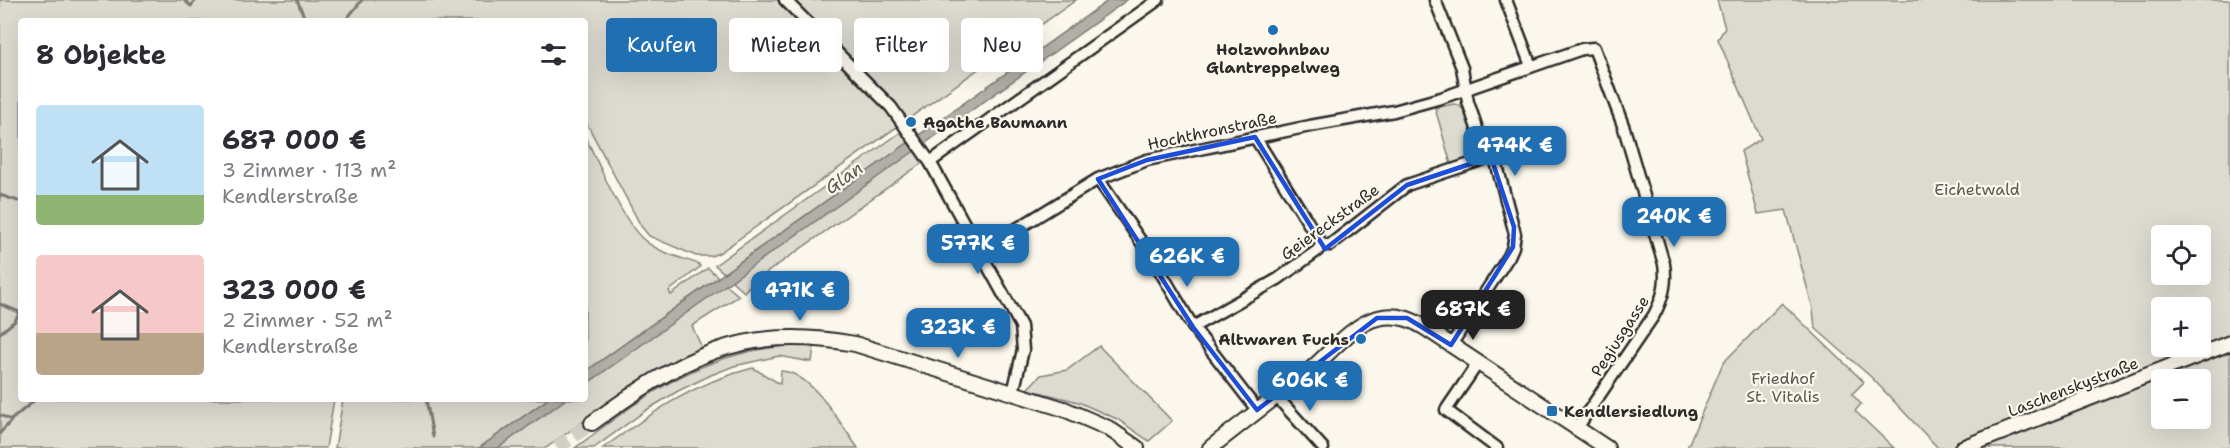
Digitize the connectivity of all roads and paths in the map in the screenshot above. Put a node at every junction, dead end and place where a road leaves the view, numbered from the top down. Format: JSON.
{"nodes":[{"id":1,"x":785,"y":0,"type":"edge"},
{"id":2,"x":1158,"y":0,"type":"edge"},
{"id":3,"x":1435,"y":0,"type":"edge"},
{"id":4,"x":1506,"y":0,"type":"edge"},
{"id":5,"x":1594,"y":48,"type":"joint"},
{"id":6,"x":1531,"y":66,"type":"junction"},
{"id":7,"x":1467,"y":89,"type":"junction"},
{"id":8,"x":1255,"y":136,"type":"junction"},
{"id":9,"x":1491,"y":157,"type":"junction"},
{"id":10,"x":928,"y":160,"type":"junction"},
{"id":11,"x":1098,"y":179,"type":"junction"},
{"id":12,"x":1322,"y":244,"type":"junction"},
{"id":13,"x":981,"y":251,"type":"junction"},
{"id":14,"x":1193,"y":327,"type":"junction"},
{"id":15,"x":1451,"y":345,"type":"junction"},
{"id":16,"x":2229,"y":346,"type":"edge"},
{"id":17,"x":1478,"y":363,"type":"junction"},
{"id":18,"x":1013,"y":393,"type":"junction"},
{"id":19,"x":1276,"y":396,"type":"junction"},
{"id":20,"x":1257,"y":410,"type":"junction"},
{"id":21,"x":592,"y":423,"type":"tunnel mouth"},
{"id":22,"x":1577,"y":428,"type":"junction"},
{"id":23,"x":1137,"y":448,"type":"edge"},
{"id":24,"x":1210,"y":448,"type":"edge"},
{"id":25,"x":1323,"y":448,"type":"edge"},
{"id":26,"x":1497,"y":448,"type":"edge"},
{"id":27,"x":1607,"y":448,"type":"edge"},
{"id":28,"x":1962,"y":448,"type":"edge"}],
"edges":[{"from":1,"to":10,"type":"street"},
{"from":2,"to":10,"type":"street"},
{"from":3,"to":7,"type":"street"},
{"from":4,"to":6,"type":"street"},
{"from":5,"to":6,"type":"street","name":"Hochthronstraße"},
{"from":5,"to":22,"type":"street","name":"Pegiusgasse"},
{"from":6,"to":7,"type":"street","name":"Hochthronstraße"},
{"from":7,"to":8,"type":"street","name":"Hochthronstraße"},
{"from":7,"to":9,"type":"street"},
{"from":8,"to":11,"type":"street","name":"Hochthronstraße"},
{"from":8,"to":12,"type":"street"},
{"from":9,"to":12,"type":"street","name":"Geiereckstraße"},
{"from":9,"to":15,"type":"street"},
{"from":10,"to":13,"type":"street"},
{"from":11,"to":13,"type":"street","name":"Hochthronstraße"},
{"from":11,"to":14,"type":"street"},
{"from":12,"to":14,"type":"street","name":"Geiereckstraße"},
{"from":13,"to":18,"type":"street"},
{"from":14,"to":20,"type":"street"},
{"from":15,"to":17,"type":"street"},
{"from":15,"to":19,"type":"street"},
{"from":16,"to":28,"type":"street","name":"Laschenskystraße"},
{"from":17,"to":22,"type":"street"},
{"from":17,"to":26,"type":"street"},
{"from":18,"to":21,"type":"street"},
{"from":18,"to":23,"type":"street"},
{"from":19,"to":20,"type":"street"},
{"from":19,"to":25,"type":"street"},
{"from":20,"to":24,"type":"street"},
{"from":22,"to":27,"type":"street"}]}
